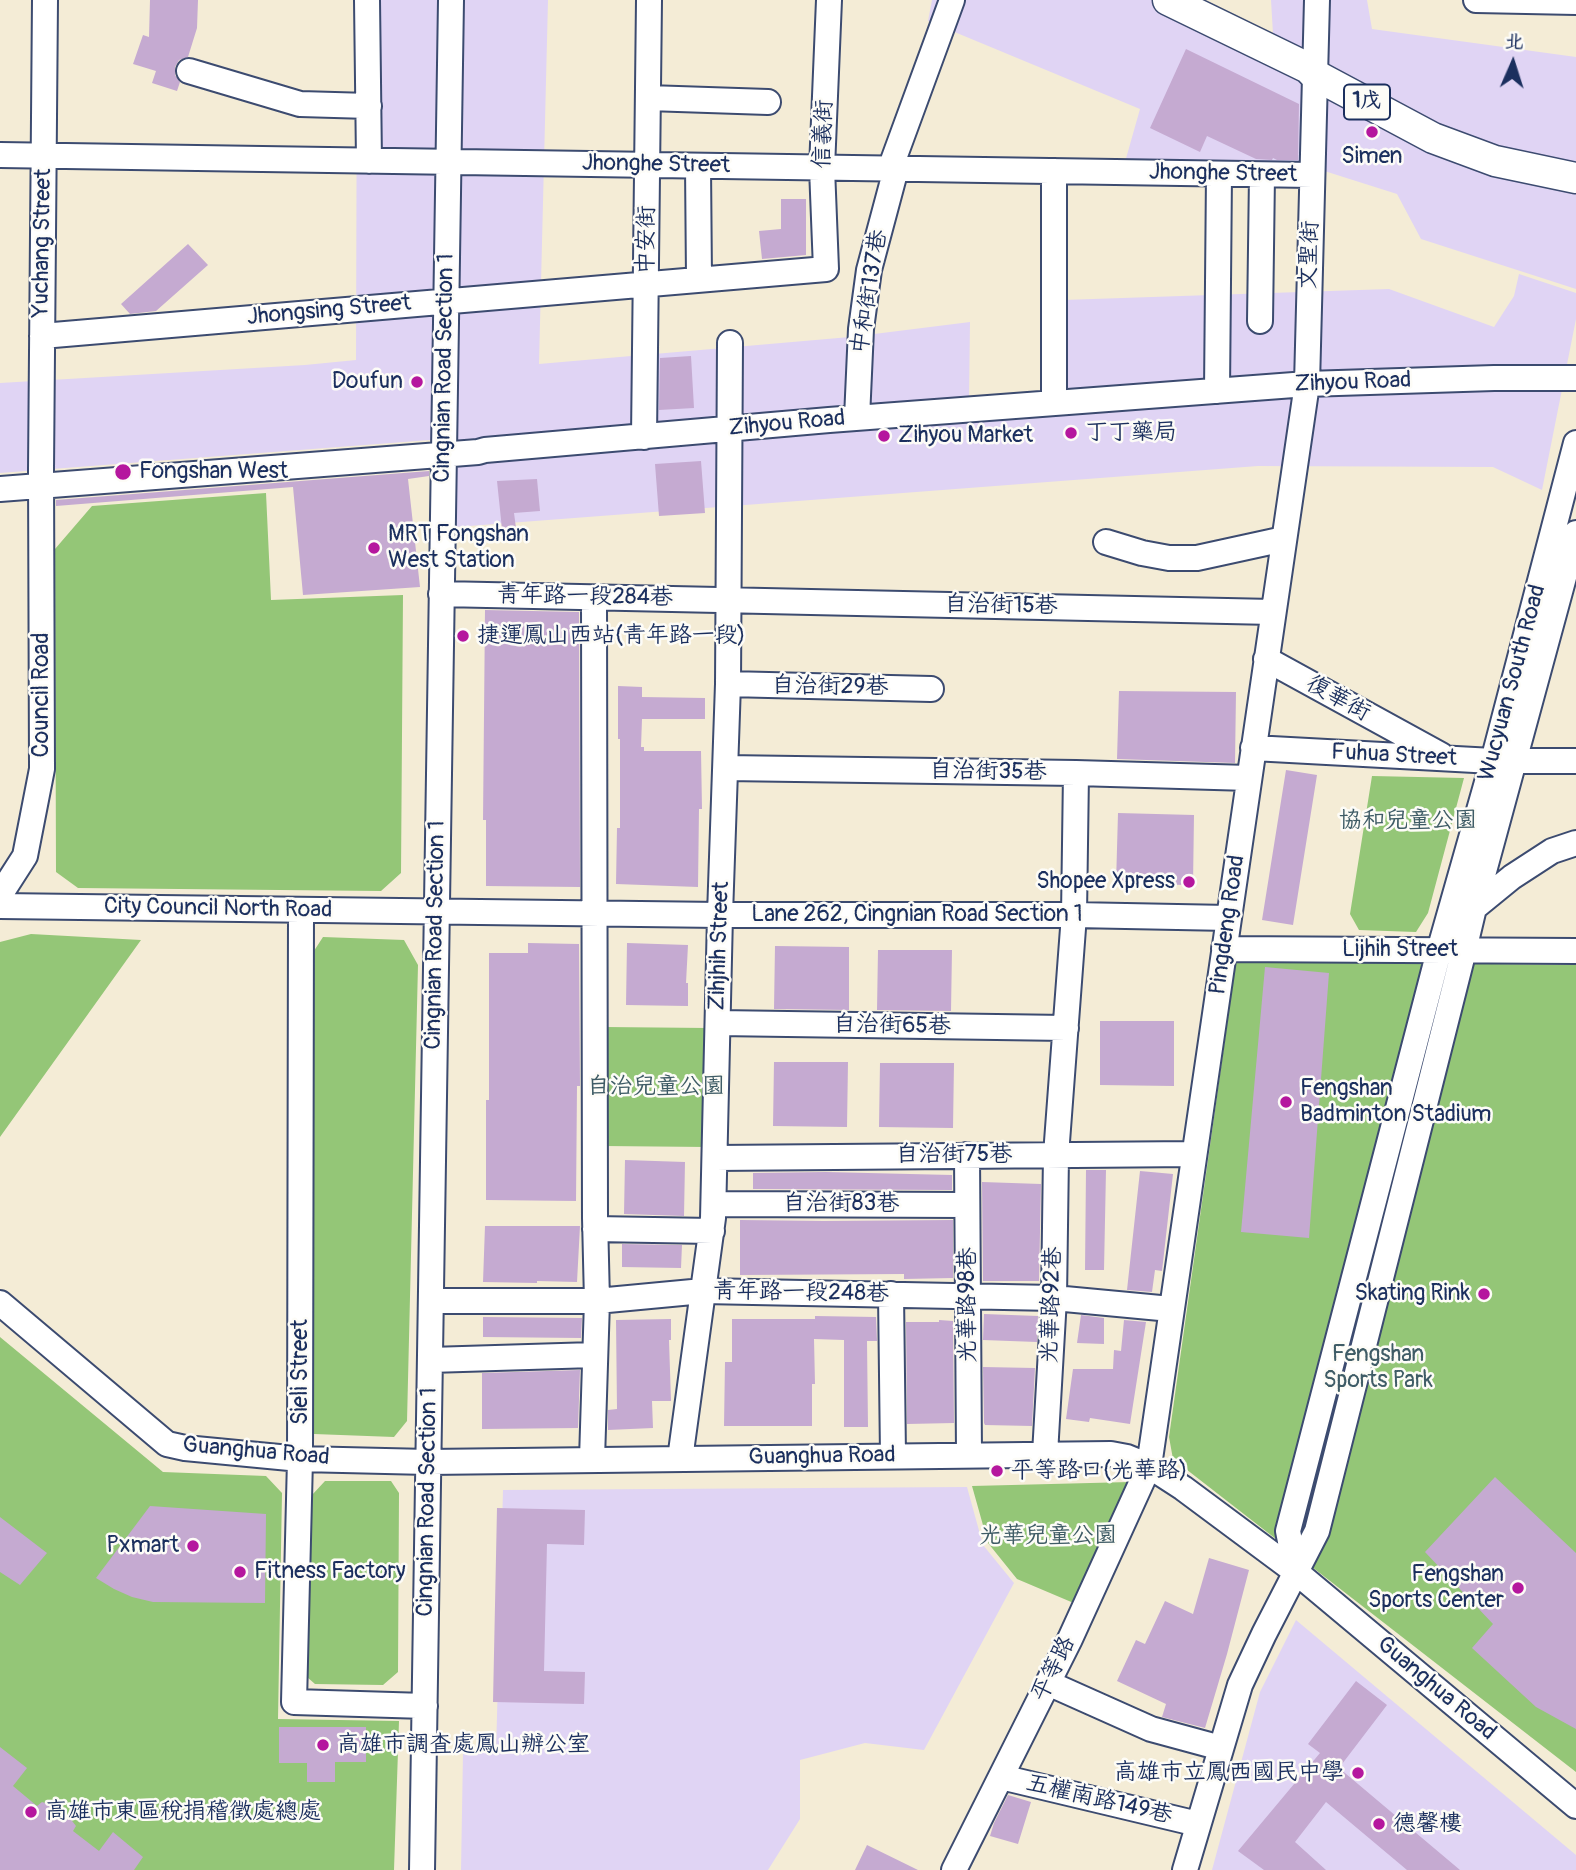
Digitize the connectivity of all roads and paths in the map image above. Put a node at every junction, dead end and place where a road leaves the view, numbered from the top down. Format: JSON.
{"nodes":[{"id":1,"x":45,"y":0,"type":"edge"},
{"id":2,"x":367,"y":0,"type":"edge"},
{"id":3,"x":451,"y":0,"type":"edge"},
{"id":4,"x":649,"y":0,"type":"edge"},
{"id":5,"x":829,"y":0,"type":"edge"},
{"id":6,"x":952,"y":0,"type":"edge"},
{"id":7,"x":1168,"y":0,"type":"edge"},
{"id":8,"x":1317,"y":0,"type":"edge"},
{"id":9,"x":1476,"y":0,"type":"edge"},
{"id":10,"x":1576,"y":2,"type":"edge"},
{"id":11,"x":189,"y":71,"type":"dead end"},
{"id":12,"x":1315,"y":75,"type":"junction"},
{"id":13,"x":648,"y":98,"type":"junction"},
{"id":14,"x":768,"y":102,"type":"dead end"},
{"id":15,"x":369,"y":106,"type":"junction"},
{"id":16,"x":0,"y":155,"type":"edge"},
{"id":17,"x":44,"y":156,"type":"junction"},
{"id":18,"x":369,"y":161,"type":"junction"},
{"id":19,"x":449,"y":162,"type":"junction"},
{"id":20,"x":648,"y":165,"type":"junction"},
{"id":21,"x":698,"y":166,"type":"junction"},
{"id":22,"x":822,"y":168,"type":"junction"},
{"id":23,"x":893,"y":169,"type":"junction"},
{"id":24,"x":1054,"y":172,"type":"junction"},
{"id":25,"x":1219,"y":174,"type":"junction"},
{"id":26,"x":1262,"y":174,"type":"junction"},
{"id":27,"x":1312,"y":175,"type":"junction"},
{"id":28,"x":1576,"y":178,"type":"edge"},
{"id":29,"x":826,"y":269,"type":"joint"},
{"id":30,"x":699,"y":279,"type":"junction"},
{"id":31,"x":646,"y":284,"type":"junction"},
{"id":32,"x":446,"y":302,"type":"junction"},
{"id":33,"x":1260,"y":321,"type":"dead end"},
{"id":34,"x":41,"y":336,"type":"junction"},
{"id":35,"x":730,"y":343,"type":"dead end"},
{"id":36,"x":1576,"y":378,"type":"edge"},
{"id":37,"x":1307,"y":384,"type":"junction"},
{"id":38,"x":1217,"y":391,"type":"junction"},
{"id":39,"x":1054,"y":403,"type":"junction"},
{"id":40,"x":858,"y":418,"type":"junction"},
{"id":41,"x":729,"y":430,"type":"junction"},
{"id":42,"x":644,"y":438,"type":"junction"},
{"id":43,"x":1576,"y":443,"type":"edge"},
{"id":44,"x":444,"y":454,"type":"junction"},
{"id":45,"x":41,"y":486,"type":"junction"},
{"id":46,"x":0,"y":489,"type":"edge"},
{"id":47,"x":1576,"y":533,"type":"edge"},
{"id":48,"x":1284,"y":539,"type":"junction"},
{"id":49,"x":1106,"y":542,"type":"dead end"},
{"id":50,"x":442,"y":594,"type":"junction"},
{"id":51,"x":594,"y":598,"type":"junction"},
{"id":52,"x":729,"y":600,"type":"junction"},
{"id":53,"x":1273,"y":612,"type":"junction"},
{"id":54,"x":1266,"y":659,"type":"junction"},
{"id":55,"x":728,"y":684,"type":"junction"},
{"id":56,"x":931,"y":689,"type":"dead end"},
{"id":57,"x":1253,"y":748,"type":"junction"},
{"id":58,"x":1447,"y":758,"type":"junction"},
{"id":59,"x":1503,"y":761,"type":"junction"},
{"id":60,"x":1576,"y":761,"type":"edge"},
{"id":61,"x":726,"y":768,"type":"junction"},
{"id":62,"x":1076,"y":773,"type":"junction"},
{"id":63,"x":1249,"y":778,"type":"junction"},
{"id":64,"x":1576,"y":844,"type":"edge"},
{"id":65,"x":0,"y":895,"type":"edge"},
{"id":66,"x":0,"y":906,"type":"edge"},
{"id":67,"x":1474,"y":908,"type":"junction"},
{"id":68,"x":437,"y":910,"type":"junction"},
{"id":69,"x":301,"y":911,"type":"junction"},
{"id":70,"x":595,"y":912,"type":"junction"},
{"id":71,"x":720,"y":915,"type":"junction"},
{"id":72,"x":1074,"y":915,"type":"junction"},
{"id":73,"x":1229,"y":918,"type":"junction"},
{"id":74,"x":1224,"y":949,"type":"junction"},
{"id":75,"x":1464,"y":950,"type":"junction"},
{"id":76,"x":1439,"y":951,"type":"junction"},
{"id":77,"x":1576,"y":951,"type":"edge"},
{"id":78,"x":718,"y":1023,"type":"junction"},
{"id":79,"x":1066,"y":1028,"type":"junction"},
{"id":80,"x":1194,"y":1154,"type":"junction"},
{"id":81,"x":967,"y":1155,"type":"junction"},
{"id":82,"x":1056,"y":1155,"type":"junction"},
{"id":83,"x":715,"y":1158,"type":"junction"},
{"id":84,"x":714,"y":1204,"type":"junction"},
{"id":85,"x":967,"y":1205,"type":"junction"},
{"id":86,"x":596,"y":1229,"type":"junction"},
{"id":87,"x":712,"y":1231,"type":"junction"},
{"id":88,"x":703,"y":1292,"type":"junction"},
{"id":89,"x":891,"y":1294,"type":"junction"},
{"id":90,"x":968,"y":1295,"type":"junction"},
{"id":91,"x":1054,"y":1298,"type":"junction"},
{"id":92,"x":431,"y":1301,"type":"junction"},
{"id":93,"x":597,"y":1301,"type":"junction"},
{"id":94,"x":0,"y":1303,"type":"edge"},
{"id":95,"x":1171,"y":1309,"type":"junction"},
{"id":96,"x":594,"y":1355,"type":"junction"},
{"id":97,"x":430,"y":1360,"type":"junction"},
{"id":98,"x":1045,"y":1454,"type":"junction"},
{"id":99,"x":969,"y":1455,"type":"junction"},
{"id":100,"x":893,"y":1456,"type":"junction"},
{"id":101,"x":300,"y":1459,"type":"junction"},
{"id":102,"x":680,"y":1459,"type":"junction"},
{"id":103,"x":592,"y":1460,"type":"junction"},
{"id":104,"x":428,"y":1462,"type":"junction"},
{"id":105,"x":1149,"y":1465,"type":"junction"},
{"id":106,"x":1296,"y":1572,"type":"junction"},
{"id":107,"x":1048,"y":1683,"type":"junction"},
{"id":108,"x":425,"y":1706,"type":"junction"},
{"id":109,"x":1221,"y":1748,"type":"junction"},
{"id":110,"x":1001,"y":1777,"type":"junction"},
{"id":111,"x":1576,"y":1806,"type":"edge"},
{"id":112,"x":1198,"y":1824,"type":"junction"},
{"id":113,"x":422,"y":1870,"type":"edge"},
{"id":114,"x":954,"y":1870,"type":"edge"},
{"id":115,"x":1185,"y":1870,"type":"edge"}],
"edges":[{"from":1,"to":17,"type":"street","name":"Yuchang Street"},
{"from":2,"to":15,"type":"street"},
{"from":3,"to":19,"type":"street","name":"Cingnian Road Section 1"},
{"from":4,"to":13,"type":"street","name":"中安街"},
{"from":5,"to":22,"type":"street","name":"信義街"},
{"from":6,"to":23,"type":"street","name":"中和街137巷"},
{"from":7,"to":12,"type":"main road","number":"1戊"},
{"from":8,"to":12,"type":"street","name":"文聖街"},
{"from":9,"to":10,"type":"street"},
{"from":11,"to":15,"type":"street"},
{"from":12,"to":27,"type":"street","name":"文聖街"},
{"from":12,"to":28,"type":"main road","number":"1戊"},
{"from":13,"to":14,"type":"street"},
{"from":13,"to":20,"type":"street","name":"中安街"},
{"from":15,"to":18,"type":"street"},
{"from":16,"to":17,"type":"street","name":"Jhonghe Street"},
{"from":17,"to":18,"type":"street","name":"Jhonghe Street"},
{"from":17,"to":34,"type":"street","name":"Yuchang Street"},
{"from":18,"to":19,"type":"street","name":"Jhonghe Street"},
{"from":19,"to":20,"type":"street","name":"Jhonghe Street"},
{"from":19,"to":32,"type":"street","name":"Cingnian Road Section 1"},
{"from":20,"to":21,"type":"street","name":"Jhonghe Street"},
{"from":20,"to":31,"type":"street","name":"中安街"},
{"from":21,"to":22,"type":"street","name":"Jhonghe Street"},
{"from":21,"to":30,"type":"street"},
{"from":22,"to":23,"type":"street","name":"Jhonghe Street"},
{"from":22,"to":29,"type":"street","name":"信義街"},
{"from":23,"to":24,"type":"street","name":"Jhonghe Street"},
{"from":23,"to":40,"type":"street","name":"中和街137巷"},
{"from":24,"to":25,"type":"street","name":"Jhonghe Street"},
{"from":24,"to":39,"type":"street"},
{"from":25,"to":26,"type":"street","name":"Jhonghe Street"},
{"from":25,"to":38,"type":"street"},
{"from":26,"to":27,"type":"street","name":"Jhonghe Street"},
{"from":26,"to":33,"type":"street"},
{"from":27,"to":37,"type":"street","name":"文聖街"},
{"from":29,"to":30,"type":"street","name":"Jhongsing Street"},
{"from":30,"to":31,"type":"street","name":"Jhongsing Street"},
{"from":31,"to":32,"type":"street","name":"Jhongsing Street"},
{"from":31,"to":42,"type":"street","name":"中安街"},
{"from":32,"to":34,"type":"street","name":"Jhongsing Street"},
{"from":32,"to":44,"type":"street","name":"Cingnian Road Section 1"},
{"from":34,"to":45,"type":"street","name":"Yuchang Street"},
{"from":35,"to":41,"type":"street","name":"Zihjhih Street"},
{"from":36,"to":37,"type":"street","name":"Zihyou Road"},
{"from":37,"to":38,"type":"street","name":"Zihyou Road"},
{"from":37,"to":48,"type":"street","name":"Pingdeng Road"},
{"from":38,"to":39,"type":"street","name":"Zihyou Road"},
{"from":39,"to":40,"type":"street","name":"Zihyou Road"},
{"from":40,"to":41,"type":"street","name":"Zihyou Road"},
{"from":41,"to":42,"type":"street","name":"Zihyou Road"},
{"from":41,"to":52,"type":"street","name":"Zihjhih Street"},
{"from":42,"to":44,"type":"street","name":"Zihyou Road"},
{"from":43,"to":59,"type":"street","name":"Wucyuan South Road"},
{"from":44,"to":45,"type":"street","name":"Zihyou Road"},
{"from":44,"to":50,"type":"street","name":"Cingnian Road Section 1"},
{"from":45,"to":46,"type":"street","name":"Zihyou Road"},
{"from":45,"to":65,"type":"street","name":"Council Road"},
{"from":47,"to":59,"type":"street","name":"Wucyuan South Road"},
{"from":48,"to":49,"type":"street"},
{"from":48,"to":53,"type":"street","name":"Pingdeng Road"},
{"from":50,"to":51,"type":"street","name":"青年路一段284巷"},
{"from":50,"to":68,"type":"street","name":"Cingnian Road Section 1"},
{"from":51,"to":52,"type":"street","name":"青年路一段284巷"},
{"from":51,"to":70,"type":"street"},
{"from":52,"to":53,"type":"street","name":"自治街15巷"},
{"from":52,"to":55,"type":"street","name":"Zihjhih Street"},
{"from":53,"to":54,"type":"street","name":"Pingdeng Road"},
{"from":54,"to":57,"type":"street","name":"Pingdeng Road"},
{"from":54,"to":58,"type":"street","name":"復華街"},
{"from":55,"to":56,"type":"street","name":"自治街29巷"},
{"from":55,"to":61,"type":"street","name":"Zihjhih Street"},
{"from":57,"to":58,"type":"street","name":"Fuhua Street"},
{"from":57,"to":63,"type":"street","name":"Pingdeng Road"},
{"from":58,"to":59,"type":"street","name":"Fuhua Street"},
{"from":59,"to":60,"type":"street","name":"Fuhua Street"},
{"from":59,"to":67,"type":"street","name":"Wucyuan South Road"},
{"from":59,"to":76,"type":"street","name":"Wucyuan South Road"},
{"from":61,"to":62,"type":"street","name":"自治街35巷"},
{"from":61,"to":71,"type":"street","name":"Zihjhih Street"},
{"from":62,"to":63,"type":"street","name":"自治街35巷"},
{"from":62,"to":72,"type":"street","name":"光華路92巷"},
{"from":63,"to":73,"type":"street","name":"Pingdeng Road"},
{"from":64,"to":67,"type":"street"},
{"from":66,"to":69,"type":"street","name":"City Council North Road"},
{"from":67,"to":75,"type":"street","name":"Wucyuan South Road"},
{"from":68,"to":69,"type":"street","name":"City Council North Road"},
{"from":68,"to":70,"type":"street","name":"Lane 262, Cingnian Road Section 1"},
{"from":68,"to":92,"type":"street","name":"Cingnian Road Section 1"},
{"from":69,"to":101,"type":"street","name":"Sieli Street"},
{"from":70,"to":71,"type":"street","name":"Lane 262, Cingnian Road Section 1"},
{"from":70,"to":86,"type":"street"},
{"from":71,"to":72,"type":"street","name":"Lane 262, Cingnian Road Section 1"},
{"from":71,"to":78,"type":"street","name":"Zihjhih Street"},
{"from":72,"to":73,"type":"street","name":"Lane 262, Cingnian Road Section 1"},
{"from":72,"to":79,"type":"street","name":"光華路92巷"},
{"from":73,"to":74,"type":"street","name":"Pingdeng Road"},
{"from":74,"to":76,"type":"street","name":"Lijhih Street"},
{"from":74,"to":80,"type":"street","name":"Pingdeng Road"},
{"from":75,"to":76,"type":"street","name":"Lijhih Street"},
{"from":75,"to":77,"type":"street","name":"Lijhih Street"},
{"from":75,"to":106,"type":"street","name":"Wucyuan South Road"},
{"from":76,"to":106,"type":"street","name":"Wucyuan South Road"},
{"from":78,"to":79,"type":"street","name":"自治街65巷"},
{"from":78,"to":83,"type":"street","name":"Zihjhih Street"},
{"from":79,"to":82,"type":"street","name":"光華路92巷"},
{"from":80,"to":82,"type":"street","name":"自治街75巷"},
{"from":80,"to":95,"type":"street","name":"Pingdeng Road"},
{"from":81,"to":82,"type":"street","name":"自治街75巷"},
{"from":81,"to":83,"type":"street","name":"自治街75巷"},
{"from":81,"to":85,"type":"street","name":"光華路98巷"},
{"from":82,"to":91,"type":"street","name":"光華路92巷"},
{"from":83,"to":84,"type":"street","name":"Zihjhih Street"},
{"from":84,"to":85,"type":"street","name":"自治街83巷"},
{"from":84,"to":87,"type":"street","name":"Zihjhih Street"},
{"from":85,"to":90,"type":"street","name":"光華路98巷"},
{"from":86,"to":87,"type":"street"},
{"from":86,"to":93,"type":"street"},
{"from":87,"to":88,"type":"street","name":"Zihjhih Street"},
{"from":88,"to":89,"type":"street","name":"青年路一段248巷"},
{"from":88,"to":93,"type":"street","name":"青年路一段248巷"},
{"from":88,"to":102,"type":"street","name":"Zihjhih Street"},
{"from":89,"to":90,"type":"street","name":"青年路一段248巷"},
{"from":89,"to":100,"type":"street"},
{"from":90,"to":91,"type":"street","name":"青年路一段248巷"},
{"from":90,"to":99,"type":"street","name":"光華路98巷"},
{"from":91,"to":95,"type":"street","name":"青年路一段248巷"},
{"from":91,"to":98,"type":"street","name":"光華路92巷"},
{"from":92,"to":93,"type":"street","name":"青年路一段248巷"},
{"from":92,"to":97,"type":"street","name":"Cingnian Road Section 1"},
{"from":93,"to":96,"type":"street"},
{"from":94,"to":101,"type":"street","name":"Guanghua Road"},
{"from":95,"to":105,"type":"street","name":"Pingdeng Road"},
{"from":96,"to":97,"type":"street"},
{"from":96,"to":103,"type":"street"},
{"from":97,"to":104,"type":"street","name":"Cingnian Road Section 1"},
{"from":98,"to":99,"type":"street","name":"Guanghua Road"},
{"from":98,"to":105,"type":"street","name":"Guanghua Road"},
{"from":99,"to":100,"type":"street","name":"Guanghua Road"},
{"from":100,"to":102,"type":"street","name":"Guanghua Road"},
{"from":101,"to":104,"type":"street","name":"Guanghua Road"},
{"from":101,"to":108,"type":"street","name":"Sieli Street"},
{"from":102,"to":103,"type":"street","name":"Guanghua Road"},
{"from":103,"to":104,"type":"street","name":"Guanghua Road"},
{"from":104,"to":108,"type":"street","name":"Cingnian Road Section 1"},
{"from":105,"to":106,"type":"street","name":"Guanghua Road"},
{"from":105,"to":107,"type":"street","name":"平等路"},
{"from":106,"to":109,"type":"street","name":"Wucyuan South Road"},
{"from":106,"to":111,"type":"street","name":"Guanghua Road"},
{"from":107,"to":109,"type":"street"},
{"from":107,"to":110,"type":"street","name":"平等路"},
{"from":108,"to":113,"type":"street","name":"Cingnian Road Section 1"},
{"from":109,"to":112,"type":"street","name":"Wucyuan South Road"},
{"from":110,"to":112,"type":"street","name":"五權南路149巷"},
{"from":110,"to":114,"type":"street","name":"平等路"},
{"from":112,"to":115,"type":"street","name":"Wucyuan South Road"}]}
